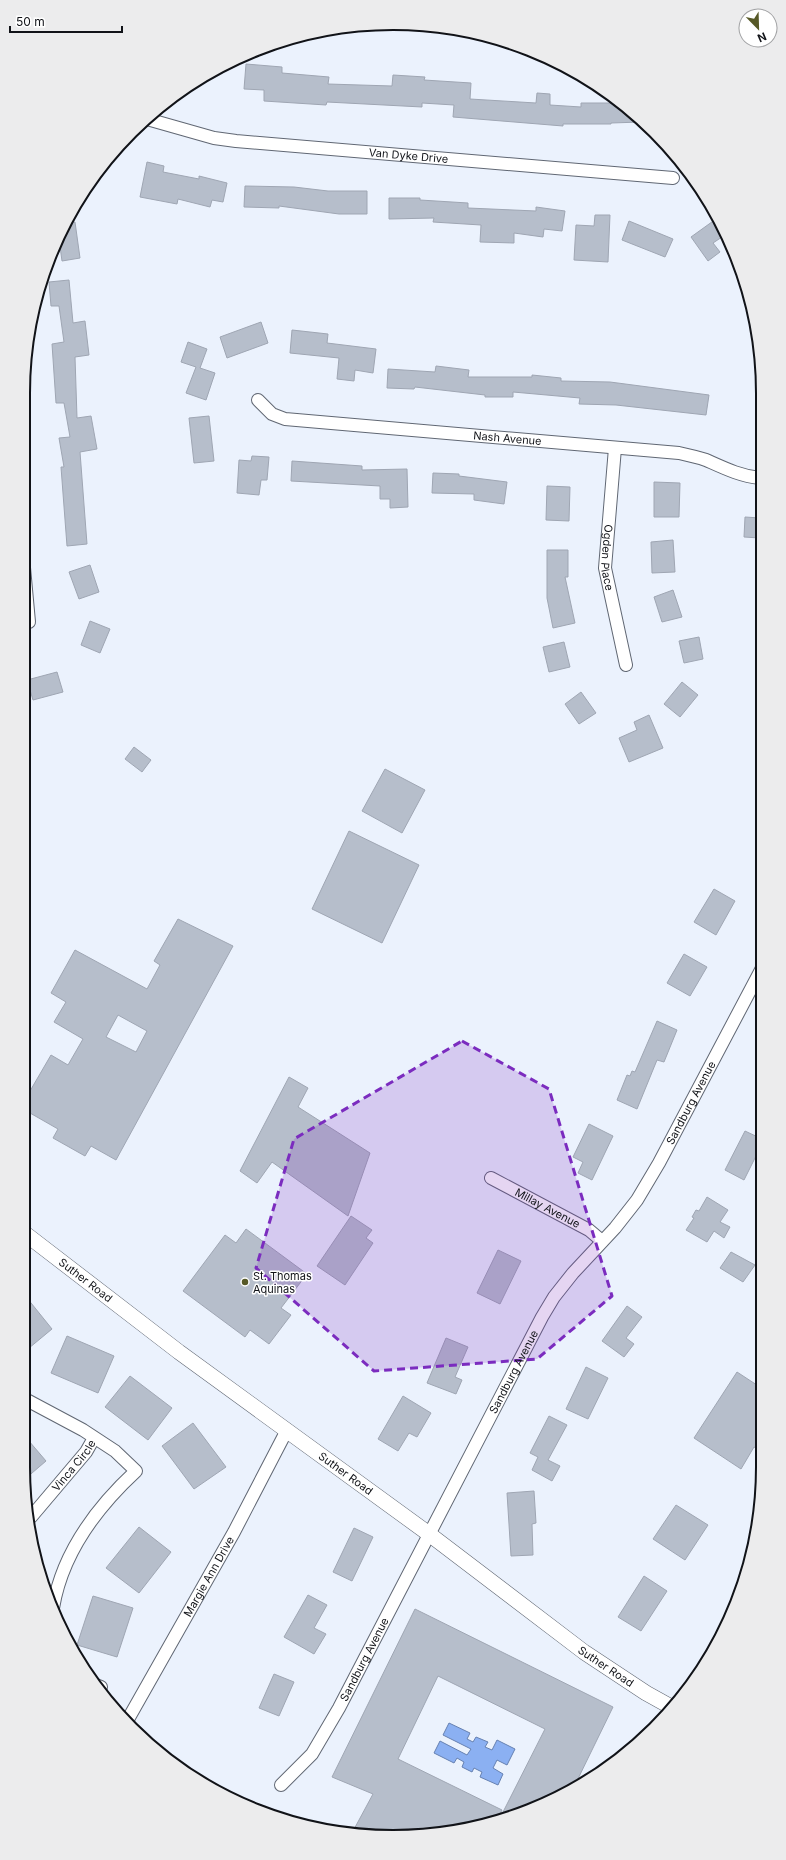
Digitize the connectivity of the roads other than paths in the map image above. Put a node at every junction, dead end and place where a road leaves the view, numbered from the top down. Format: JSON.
{"nodes":[{"id":1,"x":153,"y":121,"type":"edge"},
{"id":2,"x":673,"y":178,"type":"dead end"},
{"id":3,"x":258,"y":400,"type":"dead end"},
{"id":4,"x":615,"y":448,"type":"junction"},
{"id":5,"x":756,"y":478,"type":"edge"},
{"id":6,"x":626,"y":665,"type":"dead end"},
{"id":7,"x":756,"y":979,"type":"edge"},
{"id":8,"x":491,"y":1178,"type":"dead end"},
{"id":9,"x":30,"y":1237,"type":"edge"},
{"id":10,"x":602,"y":1241,"type":"junction"},
{"id":11,"x":30,"y":1402,"type":"edge"},
{"id":12,"x":287,"y":1430,"type":"junction"},
{"id":13,"x":94,"y":1438,"type":"junction"},
{"id":14,"x":33,"y":1515,"type":"edge"},
{"id":15,"x":429,"y":1534,"type":"junction"},
{"id":16,"x":55,"y":1599,"type":"edge"},
{"id":17,"x":667,"y":1705,"type":"edge"},
{"id":18,"x":129,"y":1717,"type":"edge"},
{"id":19,"x":281,"y":1785,"type":"dead end"}],
"edges":[{"from":1,"to":2,"type":"street","name":"Van Dyke Drive"},
{"from":3,"to":4,"type":"street","name":"Nash Avenue"},
{"from":4,"to":5,"type":"street","name":"Nash Avenue"},
{"from":4,"to":6,"type":"street","name":"Ogden Place"},
{"from":7,"to":10,"type":"street","name":"Sandburg Avenue"},
{"from":8,"to":10,"type":"street","name":"Millay Avenue"},
{"from":9,"to":12,"type":"street","name":"Suther Road"},
{"from":10,"to":15,"type":"street","name":"Sandburg Avenue"},
{"from":11,"to":13,"type":"street","name":"Vinca Circle"},
{"from":12,"to":15,"type":"street","name":"Suther Road"},
{"from":12,"to":18,"type":"street","name":"Margie Ann Drive"},
{"from":13,"to":14,"type":"street","name":"Vinca Circle"},
{"from":13,"to":16,"type":"street"},
{"from":15,"to":17,"type":"street","name":"Suther Road"},
{"from":15,"to":19,"type":"street","name":"Sandburg Avenue"}]}
